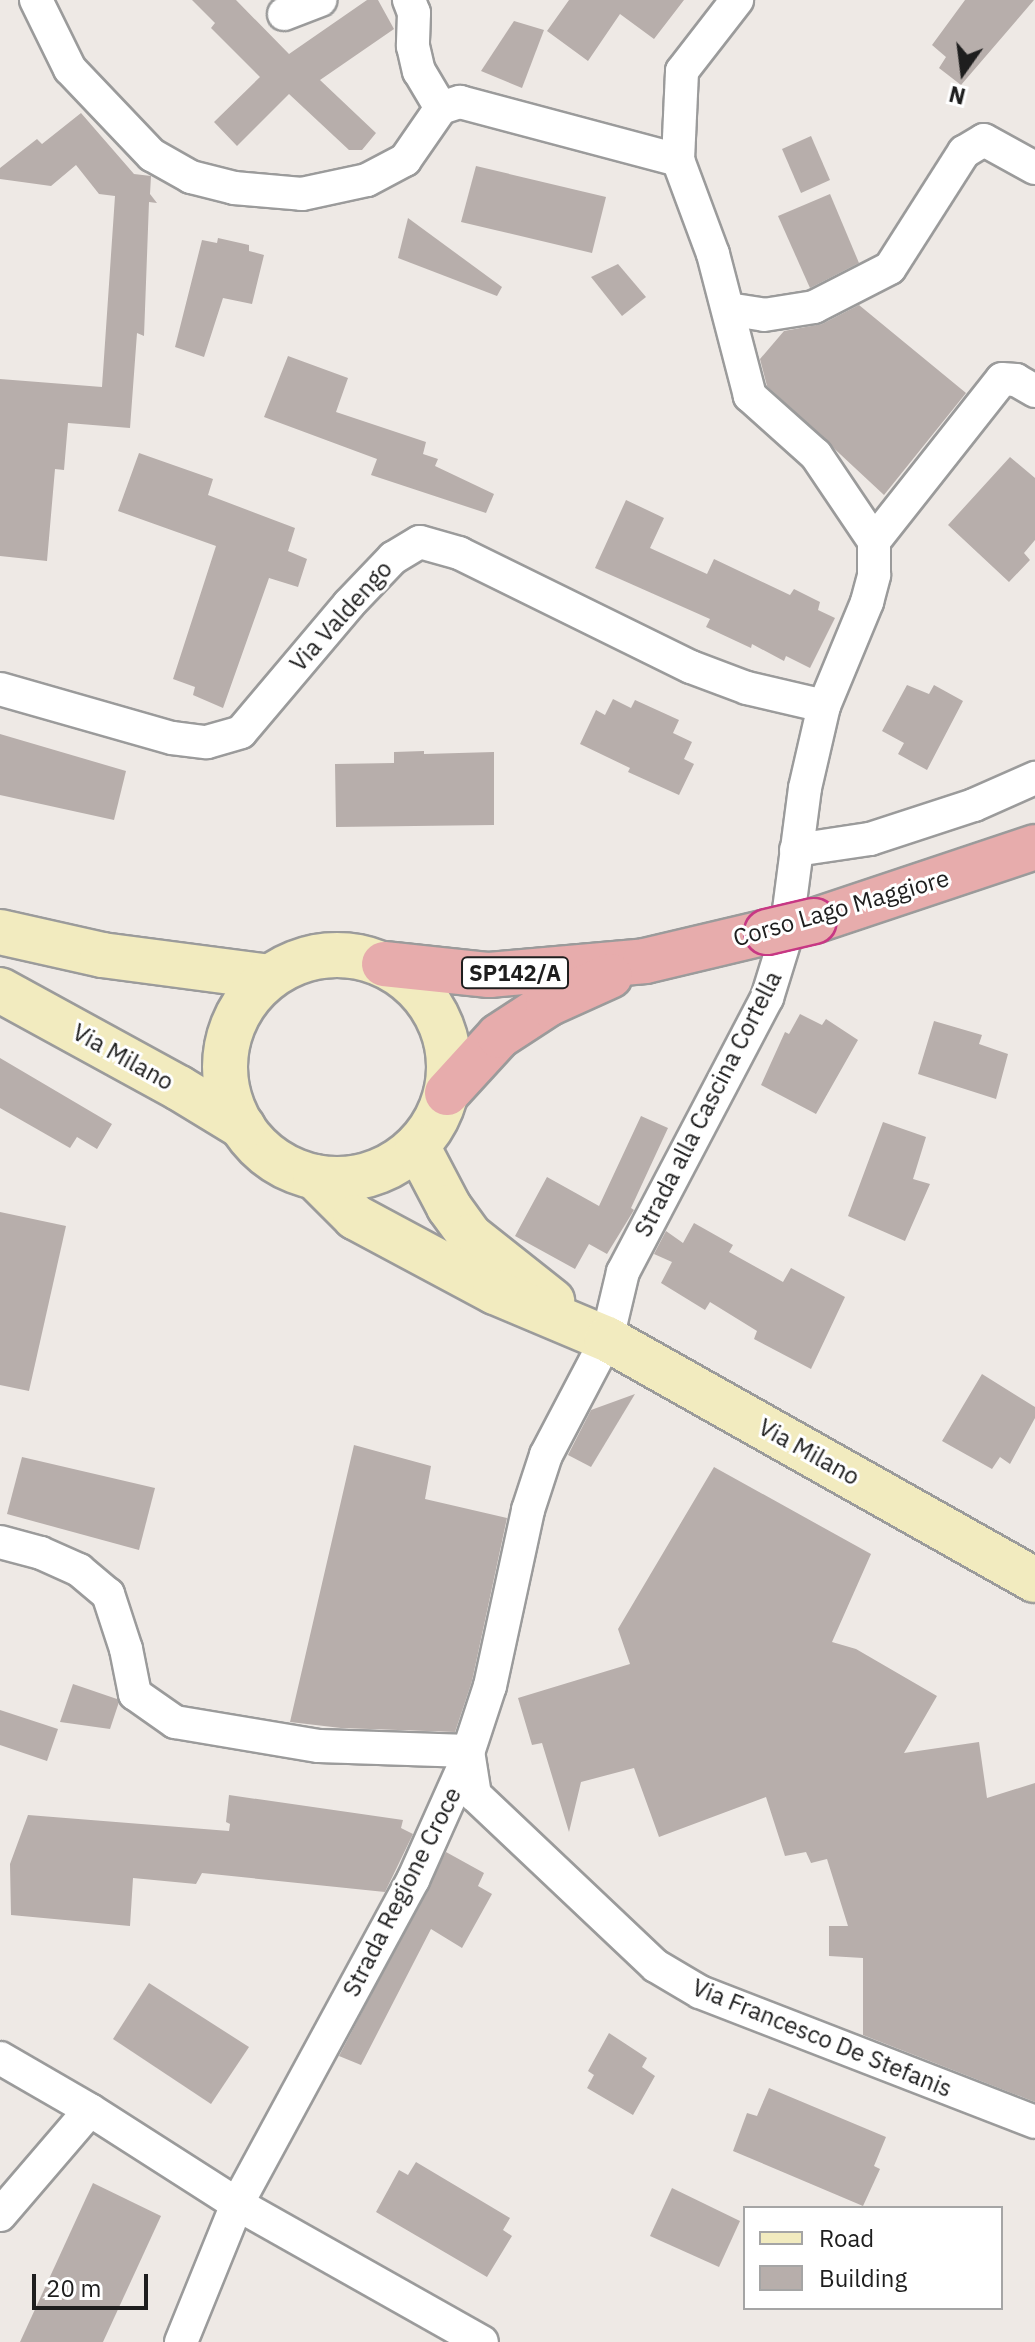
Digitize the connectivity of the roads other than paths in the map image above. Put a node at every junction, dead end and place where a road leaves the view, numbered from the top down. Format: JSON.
{"nodes":[{"id":1,"x":36,"y":0,"type":"edge"},
{"id":2,"x":320,"y":0,"type":"edge"},
{"id":3,"x":409,"y":0,"type":"edge"},
{"id":4,"x":737,"y":0,"type":"edge"},
{"id":5,"x":284,"y":14,"type":"dead end"},
{"id":6,"x":441,"y":108,"type":"junction"},
{"id":7,"x":678,"y":160,"type":"junction"},
{"id":8,"x":1035,"y":168,"type":"edge"},
{"id":9,"x":728,"y":309,"type":"junction"},
{"id":10,"x":1035,"y":391,"type":"edge"},
{"id":11,"x":874,"y":541,"type":"junction"},
{"id":12,"x":0,"y":689,"type":"edge"},
{"id":13,"x":824,"y":706,"type":"junction"},
{"id":14,"x":1035,"y":778,"type":"edge"},
{"id":15,"x":1035,"y":847,"type":"edge"},
{"id":16,"x":796,"y":850,"type":"junction"},
{"id":17,"x":0,"y":932,"type":"edge"},
{"id":18,"x":645,"y":961,"type":"junction"},
{"id":19,"x":384,"y":964,"type":"junction"},
{"id":20,"x":269,"y":977,"type":"junction"},
{"id":21,"x":0,"y":990,"type":"edge"},
{"id":22,"x":447,"y":1093,"type":"junction"},
{"id":23,"x":243,"y":1127,"type":"junction"},
{"id":24,"x":417,"y":1146,"type":"junction"},
{"id":25,"x":315,"y":1177,"type":"junction"},
{"id":26,"x":594,"y":1333,"type":"junction"},
{"id":27,"x":0,"y":1542,"type":"edge"},
{"id":28,"x":1035,"y":1580,"type":"edge"},
{"id":29,"x":468,"y":1751,"type":"junction"},
{"id":30,"x":0,"y":2058,"type":"edge"},
{"id":31,"x":90,"y":2110,"type":"junction"},
{"id":32,"x":1035,"y":2122,"type":"edge"},
{"id":33,"x":237,"y":2204,"type":"junction"},
{"id":34,"x":0,"y":2215,"type":"edge"},
{"id":35,"x":181,"y":2342,"type":"edge"},
{"id":36,"x":482,"y":2342,"type":"edge"}],
"edges":[{"from":1,"to":6,"type":"street"},
{"from":2,"to":5,"type":"street"},
{"from":3,"to":6,"type":"street"},
{"from":4,"to":7,"type":"street"},
{"from":6,"to":7,"type":"street"},
{"from":7,"to":9,"type":"street"},
{"from":8,"to":9,"type":"street"},
{"from":9,"to":11,"type":"street"},
{"from":10,"to":11,"type":"street"},
{"from":11,"to":13,"type":"street","name":"Strada alla Cascina Cortella"},
{"from":12,"to":13,"type":"street","name":"Via Valdengo"},
{"from":13,"to":16,"type":"street","name":"Strada alla Cascina Cortella"},
{"from":14,"to":16,"type":"street"},
{"from":15,"to":18,"type":"highway","name":"Corso Lago Maggiore","number":"SP142/A","bridge":true},
{"from":16,"to":26,"type":"street","name":"Strada alla Cascina Cortella"},
{"from":17,"to":20,"type":"main road"},
{"from":18,"to":19,"type":"highway","name":"Corso Lago Maggiore","number":"SP142/A"},
{"from":18,"to":22,"type":"highway","name":"Corso Lago Maggiore","number":"SP142/A"},
{"from":19,"to":20,"type":"main road"},
{"from":19,"to":22,"type":"main road"},
{"from":20,"to":23,"type":"main road"},
{"from":21,"to":23,"type":"main road","name":"Via Milano"},
{"from":22,"to":24,"type":"main road"},
{"from":23,"to":25,"type":"main road"},
{"from":24,"to":25,"type":"main road"},
{"from":24,"to":26,"type":"main road","name":"Via Milano"},
{"from":25,"to":26,"type":"main road","name":"Via Milano"},
{"from":26,"to":28,"type":"main road","name":"Via Milano"},
{"from":26,"to":29,"type":"street","name":"Strada Regione Croce"},
{"from":27,"to":29,"type":"street"},
{"from":29,"to":32,"type":"street","name":"Via Francesco De Stefanis"},
{"from":29,"to":33,"type":"street","name":"Strada Regione Croce"},
{"from":30,"to":31,"type":"street"},
{"from":31,"to":33,"type":"street"},
{"from":31,"to":34,"type":"street"},
{"from":33,"to":35,"type":"street","name":"Strada Regione Croce"},
{"from":33,"to":36,"type":"street"}]}
